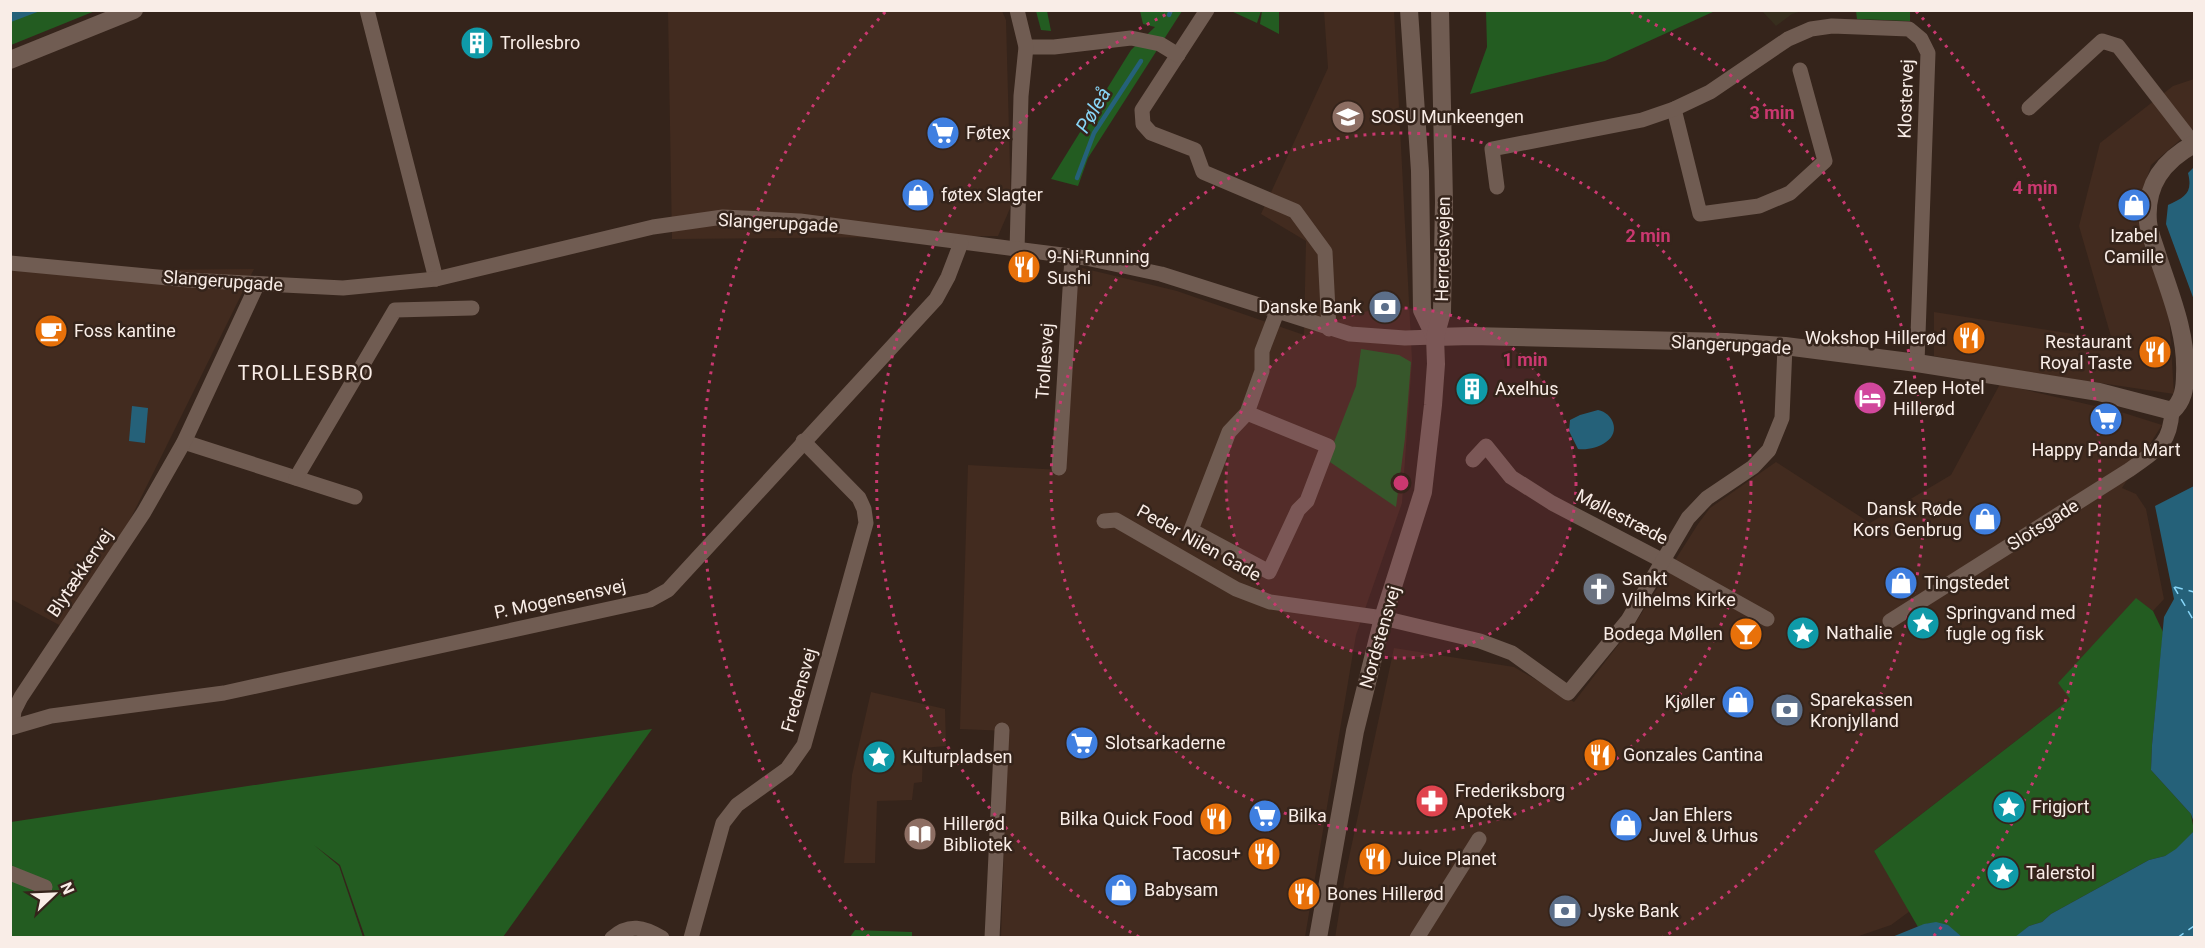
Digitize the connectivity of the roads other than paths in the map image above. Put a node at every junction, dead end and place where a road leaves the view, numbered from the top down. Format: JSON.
{"nodes":[{"id":1,"x":134,"y":10,"type":"edge"},
{"id":2,"x":367,"y":10,"type":"edge"},
{"id":3,"x":1017,"y":10,"type":"edge"},
{"id":4,"x":1207,"y":10,"type":"edge"},
{"id":5,"x":1409,"y":10,"type":"edge"},
{"id":6,"x":1440,"y":10,"type":"edge"},
{"id":7,"x":1026,"y":47,"type":"junction"},
{"id":8,"x":1178,"y":55,"type":"junction"},
{"id":9,"x":10,"y":60,"type":"edge"},
{"id":10,"x":1800,"y":70,"type":"dead end"},
{"id":11,"x":2029,"y":108,"type":"dead end"},
{"id":12,"x":1674,"y":109,"type":"junction"},
{"id":13,"x":2194,"y":144,"type":"edge"},
{"id":14,"x":1497,"y":187,"type":"dead end"},
{"id":15,"x":961,"y":243,"type":"junction"},
{"id":16,"x":1017,"y":251,"type":"junction"},
{"id":17,"x":1072,"y":257,"type":"junction"},
{"id":18,"x":10,"y":263,"type":"edge"},
{"id":19,"x":436,"y":279,"type":"junction"},
{"id":20,"x":257,"y":285,"type":"junction"},
{"id":21,"x":472,"y":308,"type":"dead end"},
{"id":22,"x":1277,"y":312,"type":"junction"},
{"id":23,"x":1329,"y":329,"type":"junction"},
{"id":24,"x":1435,"y":337,"type":"junction"},
{"id":25,"x":1785,"y":346,"type":"junction"},
{"id":26,"x":1917,"y":363,"type":"junction"},
{"id":27,"x":2176,"y":407,"type":"junction"},
{"id":28,"x":1247,"y":413,"type":"junction"},
{"id":29,"x":803,"y":441,"type":"junction"},
{"id":30,"x":184,"y":442,"type":"junction"},
{"id":31,"x":1473,"y":460,"type":"dead end"},
{"id":32,"x":1059,"y":468,"type":"dead end"},
{"id":33,"x":296,"y":478,"type":"junction"},
{"id":34,"x":355,"y":497,"type":"dead end"},
{"id":35,"x":1104,"y":521,"type":"dead end"},
{"id":36,"x":1663,"y":561,"type":"junction"},
{"id":37,"x":1383,"y":618,"type":"junction"},
{"id":38,"x":1767,"y":620,"type":"dead end"},
{"id":39,"x":1890,"y":621,"type":"dead end"},
{"id":40,"x":11,"y":728,"type":"edge"},
{"id":41,"x":1002,"y":730,"type":"dead end"},
{"id":42,"x":1479,"y":839,"type":"dead end"},
{"id":43,"x":10,"y":873,"type":"edge"},
{"id":44,"x":45,"y":887,"type":"dead end"},
{"id":45,"x":612,"y":938,"type":"edge"},
{"id":46,"x":662,"y":938,"type":"edge"},
{"id":47,"x":691,"y":938,"type":"edge"},
{"id":48,"x":992,"y":938,"type":"edge"},
{"id":49,"x":1318,"y":938,"type":"edge"},
{"id":50,"x":1417,"y":938,"type":"edge"}],
"edges":[{"from":1,"to":9,"type":"street"},
{"from":2,"to":19,"type":"street"},
{"from":3,"to":7,"type":"street"},
{"from":4,"to":8,"type":"street"},
{"from":5,"to":24,"type":"street","name":"Herredsvejen"},
{"from":6,"to":24,"type":"street","name":"Herredsvejen"},
{"from":7,"to":8,"type":"street"},
{"from":7,"to":16,"type":"street"},
{"from":8,"to":23,"type":"street"},
{"from":10,"to":12,"type":"street"},
{"from":11,"to":13,"type":"street"},
{"from":12,"to":14,"type":"street","name":"Klostervej"},
{"from":12,"to":26,"type":"street","name":"Klostervej"},
{"from":13,"to":27,"type":"street","name":"Slotsgade"},
{"from":15,"to":16,"type":"street","name":"Slangerupgade"},
{"from":15,"to":19,"type":"street","name":"Slangerupgade"},
{"from":15,"to":29,"type":"street","name":"P. Mogensensvej"},
{"from":16,"to":17,"type":"street","name":"Slangerupgade"},
{"from":17,"to":22,"type":"street","name":"Slangerupgade"},
{"from":17,"to":32,"type":"street","name":"Trollesvej"},
{"from":18,"to":20,"type":"street","name":"Slangerupgade"},
{"from":19,"to":20,"type":"street","name":"Slangerupgade"},
{"from":20,"to":30,"type":"street","name":"Blytækkervej"},
{"from":21,"to":33,"type":"street"},
{"from":22,"to":23,"type":"street","name":"Slangerupgade"},
{"from":22,"to":28,"type":"street"},
{"from":23,"to":24,"type":"street","name":"Slangerupgade"},
{"from":24,"to":25,"type":"street","name":"Slangerupgade"},
{"from":24,"to":37,"type":"street","name":"Nordstensvej"},
{"from":25,"to":26,"type":"street","name":"Slangerupgade"},
{"from":25,"to":36,"type":"street"},
{"from":26,"to":27,"type":"street","name":"Slangerupgade"},
{"from":27,"to":39,"type":"street","name":"Slotsgade"},
{"from":28,"to":28,"type":"street"},
{"from":29,"to":40,"type":"street","name":"P. Mogensensvej"},
{"from":29,"to":47,"type":"street","name":"Fredensvej"},
{"from":30,"to":33,"type":"street"},
{"from":30,"to":40,"type":"street","name":"Blytækkervej"},
{"from":31,"to":36,"type":"street","name":"Møllestræde"},
{"from":33,"to":34,"type":"street"},
{"from":35,"to":37,"type":"street","name":"Peder Nilen Gade"},
{"from":36,"to":37,"type":"street","name":"Peder Nilen Gade"},
{"from":36,"to":38,"type":"street","name":"Møllestræde"},
{"from":37,"to":49,"type":"street","name":"Nordstensvej"},
{"from":41,"to":48,"type":"street"},
{"from":42,"to":50,"type":"street"},
{"from":43,"to":44,"type":"street"},
{"from":45,"to":46,"type":"street"}]}
